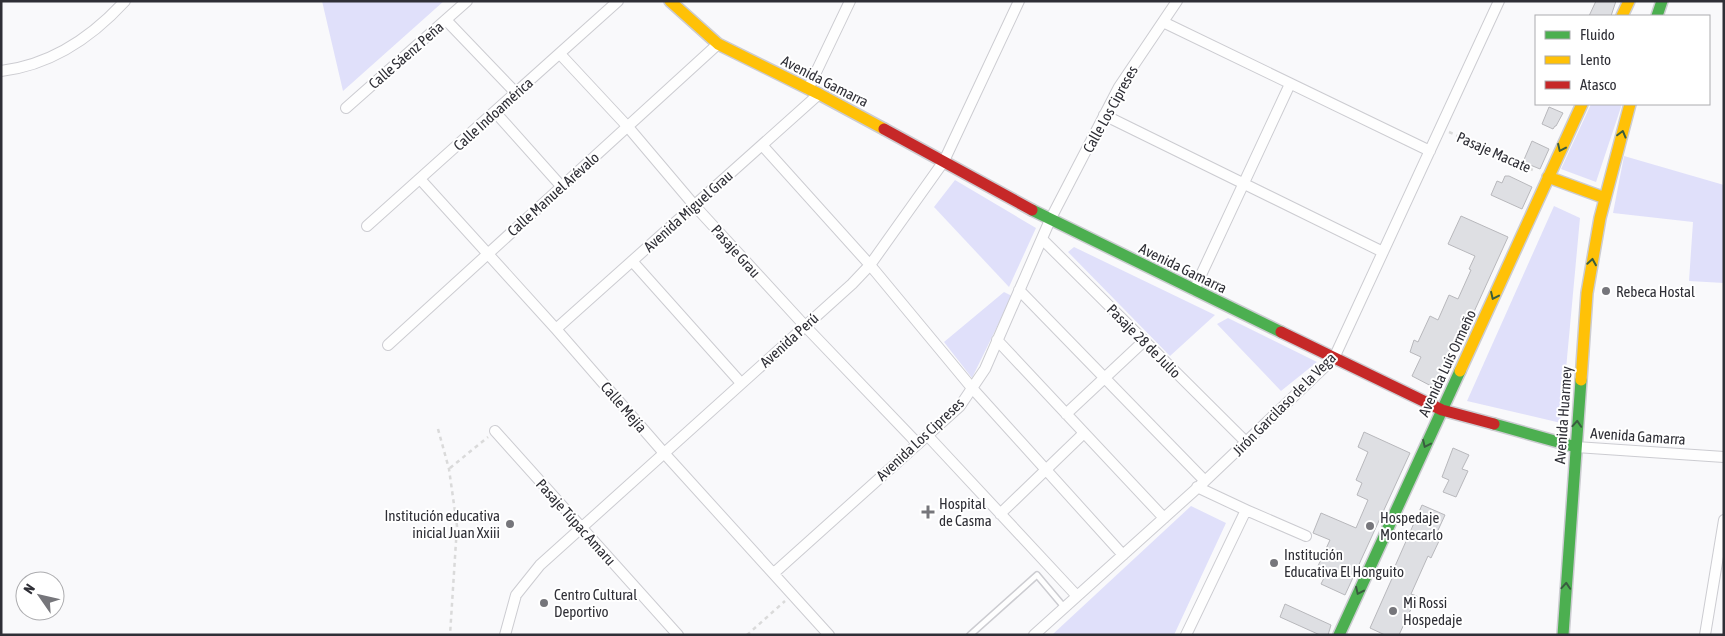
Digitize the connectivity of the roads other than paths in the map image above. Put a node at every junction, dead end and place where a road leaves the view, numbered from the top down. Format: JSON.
{"nodes":[{"id":1,"x":125,"y":1,"type":"edge"},
{"id":2,"x":467,"y":1,"type":"edge"},
{"id":3,"x":618,"y":1,"type":"edge"},
{"id":4,"x":670,"y":1,"type":"edge"},
{"id":5,"x":850,"y":1,"type":"edge"},
{"id":6,"x":1019,"y":1,"type":"edge"},
{"id":7,"x":1177,"y":1,"type":"edge"},
{"id":8,"x":1499,"y":1,"type":"edge"},
{"id":9,"x":1629,"y":1,"type":"edge"},
{"id":10,"x":1662,"y":1,"type":"edge"},
{"id":11,"x":1622,"y":15,"type":"edge"},
{"id":12,"x":1657,"y":15,"type":"edge"},
{"id":13,"x":446,"y":20,"type":"junction"},
{"id":14,"x":1163,"y":22,"type":"junction"},
{"id":15,"x":718,"y":44,"type":"junction"},
{"id":16,"x":560,"y":54,"type":"junction"},
{"id":17,"x":1,"y":71,"type":"edge"},
{"id":18,"x":1290,"y":84,"type":"junction"},
{"id":19,"x":813,"y":92,"type":"junction"},
{"id":20,"x":516,"y":93,"type":"junction"},
{"id":21,"x":1582,"y":105,"type":"edge"},
{"id":22,"x":1630,"y":105,"type":"edge"},
{"id":23,"x":346,"y":108,"type":"dead end"},
{"id":24,"x":494,"y":112,"type":"junction"},
{"id":25,"x":1104,"y":116,"type":"junction"},
{"id":26,"x":628,"y":127,"type":"junction"},
{"id":27,"x":762,"y":145,"type":"junction"},
{"id":28,"x":1430,"y":151,"type":"junction"},
{"id":29,"x":944,"y":161,"type":"junction"},
{"id":30,"x":1548,"y":177,"type":"junction"},
{"id":31,"x":420,"y":178,"type":"junction"},
{"id":32,"x":1244,"y":184,"type":"junction"},
{"id":33,"x":562,"y":187,"type":"junction"},
{"id":34,"x":1605,"y":198,"type":"junction"},
{"id":35,"x":694,"y":205,"type":"junction"},
{"id":36,"x":1050,"y":220,"type":"junction"},
{"id":37,"x":367,"y":226,"type":"dead end"},
{"id":38,"x":1042,"y":239,"type":"junction"},
{"id":39,"x":1383,"y":252,"type":"junction"},
{"id":40,"x":488,"y":254,"type":"junction"},
{"id":41,"x":632,"y":261,"type":"junction"},
{"id":42,"x":870,"y":266,"type":"junction"},
{"id":43,"x":1019,"y":290,"type":"junction"},
{"id":44,"x":1194,"y":290,"type":"junction"},
{"id":45,"x":805,"y":326,"type":"junction"},
{"id":46,"x":556,"y":329,"type":"junction"},
{"id":47,"x":997,"y":340,"type":"junction"},
{"id":48,"x":1144,"y":341,"type":"junction"},
{"id":49,"x":388,"y":345,"type":"dead end"},
{"id":50,"x":1334,"y":358,"type":"junction"},
{"id":51,"x":1105,"y":378,"type":"junction"},
{"id":52,"x":741,"y":383,"type":"junction"},
{"id":53,"x":972,"y":388,"type":"junction"},
{"id":54,"x":1442,"y":410,"type":"junction"},
{"id":55,"x":1066,"y":414,"type":"junction"},
{"id":56,"x":494,"y":431,"type":"road end"},
{"id":57,"x":1084,"y":433,"type":"junction"},
{"id":58,"x":927,"y":435,"type":"junction"},
{"id":59,"x":1246,"y":442,"type":"junction"},
{"id":60,"x":918,"y":444,"type":"junction"},
{"id":61,"x":1576,"y":447,"type":"junction"},
{"id":62,"x":664,"y":452,"type":"junction"},
{"id":63,"x":1724,"y":456,"type":"edge"},
{"id":64,"x":1046,"y":470,"type":"junction"},
{"id":65,"x":1201,"y":484,"type":"junction"},
{"id":66,"x":1246,"y":510,"type":"junction"},
{"id":67,"x":1000,"y":514,"type":"junction"},
{"id":68,"x":1164,"y":518,"type":"junction"},
{"id":69,"x":1724,"y":520,"type":"edge"},
{"id":70,"x":581,"y":527,"type":"junction"},
{"id":71,"x":1306,"y":536,"type":"dead end"},
{"id":72,"x":1123,"y":555,"type":"junction"},
{"id":73,"x":1720,"y":568,"type":"edge"},
{"id":74,"x":774,"y":573,"type":"junction"},
{"id":75,"x":1076,"y":596,"type":"junction"},
{"id":76,"x":1064,"y":607,"type":"junction"},
{"id":77,"x":505,"y":635,"type":"edge"},
{"id":78,"x":678,"y":635,"type":"edge"},
{"id":79,"x":830,"y":635,"type":"edge"},
{"id":80,"x":970,"y":635,"type":"edge"},
{"id":81,"x":1034,"y":635,"type":"edge"},
{"id":82,"x":1186,"y":635,"type":"edge"},
{"id":83,"x":1338,"y":635,"type":"edge"},
{"id":84,"x":1563,"y":635,"type":"edge"},
{"id":85,"x":1705,"y":635,"type":"edge"}],
"edges":[{"from":1,"to":17,"type":"street"},
{"from":2,"to":13,"type":"street","name":"Calle Sáenz Peña"},
{"from":3,"to":16,"type":"street","name":"Calle Indoamérica"},
{"from":4,"to":15,"type":"main road","name":"Avenida Gamarra"},
{"from":5,"to":19,"type":"street","name":"Avenida Miguel Grau"},
{"from":6,"to":29,"type":"street","name":"Avenida Perú"},
{"from":7,"to":14,"type":"street","name":"Calle Los Cipreses"},
{"from":8,"to":28,"type":"street","name":"Jirón Garcilaso de la Vega"},
{"from":9,"to":11,"type":"main road"},
{"from":10,"to":12,"type":"main road"},
{"from":13,"to":20,"type":"street"},
{"from":13,"to":23,"type":"street","name":"Calle Sáenz Peña"},
{"from":14,"to":18,"type":"street"},
{"from":14,"to":25,"type":"street","name":"Calle Los Cipreses"},
{"from":15,"to":19,"type":"main road","name":"Avenida Gamarra"},
{"from":15,"to":26,"type":"street","name":"Calle Manuel Arévalo"},
{"from":16,"to":20,"type":"street","name":"Calle Indoamérica"},
{"from":16,"to":26,"type":"street","name":"Pasaje Grau"},
{"from":18,"to":28,"type":"street"},
{"from":18,"to":32,"type":"street"},
{"from":19,"to":27,"type":"street","name":"Avenida Miguel Grau"},
{"from":19,"to":29,"type":"main road","name":"Avenida Gamarra"},
{"from":20,"to":24,"type":"street","name":"Calle Indoamérica"},
{"from":21,"to":30,"type":"main road","name":"Avenida Luis Ormeño","one_way":true},
{"from":34,"to":22,"type":"main road","one_way":true},
{"from":24,"to":31,"type":"street","name":"Calle Indoamérica"},
{"from":24,"to":33,"type":"street"},
{"from":25,"to":32,"type":"street"},
{"from":25,"to":36,"type":"street","name":"Calle Los Cipreses"},
{"from":26,"to":33,"type":"street","name":"Calle Manuel Arévalo"},
{"from":26,"to":35,"type":"street","name":"Pasaje Grau"},
{"from":27,"to":35,"type":"street","name":"Avenida Miguel Grau"},
{"from":27,"to":42,"type":"street"},
{"from":28,"to":39,"type":"street","name":"Jirón Garcilaso de la Vega"},
{"from":29,"to":36,"type":"main road","name":"Avenida Gamarra"},
{"from":29,"to":42,"type":"street","name":"Avenida Perú"},
{"from":30,"to":34,"type":"main road"},
{"from":30,"to":54,"type":"main road","name":"Avenida Luis Ormeño","one_way":true},
{"from":31,"to":37,"type":"street","name":"Calle Indoamérica"},
{"from":31,"to":40,"type":"street","name":"Calle Mejía"},
{"from":32,"to":39,"type":"street"},
{"from":32,"to":44,"type":"street"},
{"from":33,"to":40,"type":"street","name":"Calle Manuel Arévalo"},
{"from":61,"to":34,"type":"main road","name":"Avenida Huarmey","one_way":true},
{"from":35,"to":41,"type":"street","name":"Avenida Miguel Grau"},
{"from":35,"to":45,"type":"street","name":"Pasaje Grau"},
{"from":36,"to":38,"type":"street","name":"Avenida Los Cipreses"},
{"from":36,"to":44,"type":"main road","name":"Avenida Gamarra"},
{"from":38,"to":43,"type":"street","name":"Avenida Los Cipreses"},
{"from":38,"to":48,"type":"street","name":"Pasaje 28 de Julio"},
{"from":39,"to":50,"type":"street","name":"Jirón Garcilaso de la Vega"},
{"from":40,"to":46,"type":"street","name":"Calle Mejía"},
{"from":40,"to":49,"type":"street","name":"Calle Manuel Arévalo"},
{"from":41,"to":46,"type":"street","name":"Avenida Miguel Grau"},
{"from":41,"to":52,"type":"street"},
{"from":42,"to":45,"type":"street","name":"Avenida Perú"},
{"from":42,"to":53,"type":"street"},
{"from":43,"to":47,"type":"street","name":"Avenida Los Cipreses"},
{"from":43,"to":51,"type":"street"},
{"from":44,"to":50,"type":"main road","name":"Avenida Gamarra"},
{"from":45,"to":52,"type":"street","name":"Avenida Perú"},
{"from":45,"to":60,"type":"street","name":"Pasaje Grau"},
{"from":46,"to":62,"type":"street","name":"Calle Mejía"},
{"from":47,"to":53,"type":"street","name":"Avenida Los Cipreses"},
{"from":47,"to":55,"type":"street"},
{"from":48,"to":51,"type":"street"},
{"from":48,"to":59,"type":"street","name":"Pasaje 28 de Julio"},
{"from":50,"to":54,"type":"main road","name":"Avenida Gamarra"},
{"from":50,"to":59,"type":"street","name":"Jirón Garcilaso de la Vega"},
{"from":51,"to":55,"type":"street"},
{"from":51,"to":65,"type":"street"},
{"from":52,"to":62,"type":"street","name":"Avenida Perú"},
{"from":53,"to":58,"type":"street","name":"Avenida Los Cipreses"},
{"from":53,"to":64,"type":"street"},
{"from":54,"to":61,"type":"main road","name":"Avenida Gamarra"},
{"from":54,"to":83,"type":"main road","name":"Avenida Luis Ormeño","one_way":true},
{"from":55,"to":57,"type":"street"},
{"from":56,"to":70,"type":"street","name":"Pasaje Túpac Amaru"},
{"from":57,"to":64,"type":"street"},
{"from":57,"to":68,"type":"street"},
{"from":58,"to":60,"type":"street","name":"Avenida Los Cipreses"},
{"from":58,"to":67,"type":"street"},
{"from":59,"to":65,"type":"street","name":"Jirón Garcilaso de la Vega"},
{"from":60,"to":74,"type":"street","name":"Avenida Los Cipreses"},
{"from":61,"to":63,"type":"street","name":"Avenida Gamarra"},
{"from":84,"to":61,"type":"main road","name":"Avenida Huarmey","one_way":true},
{"from":62,"to":70,"type":"street","name":"Avenida Perú"},
{"from":62,"to":74,"type":"street","name":"Calle Mejía"},
{"from":64,"to":67,"type":"street"},
{"from":64,"to":72,"type":"street"},
{"from":65,"to":66,"type":"street"},
{"from":65,"to":68,"type":"street","name":"Jirón Garcilaso de la Vega"},
{"from":66,"to":71,"type":"street"},
{"from":66,"to":82,"type":"street"},
{"from":67,"to":75,"type":"street"},
{"from":68,"to":72,"type":"street","name":"Jirón Garcilaso de la Vega"},
{"from":69,"to":73,"type":"street"},
{"from":70,"to":77,"type":"street","name":"Avenida Perú"},
{"from":70,"to":78,"type":"street","name":"Pasaje Túpac Amaru"},
{"from":72,"to":75,"type":"street","name":"Jirón Garcilaso de la Vega"},
{"from":73,"to":85,"type":"street"},
{"from":74,"to":79,"type":"street","name":"Calle Mejía"},
{"from":75,"to":76,"type":"street","name":"Jirón Garcilaso de la Vega"},
{"from":76,"to":80,"type":"lane"},
{"from":76,"to":81,"type":"street","name":"Jirón Garcilaso de la Vega"}]}
